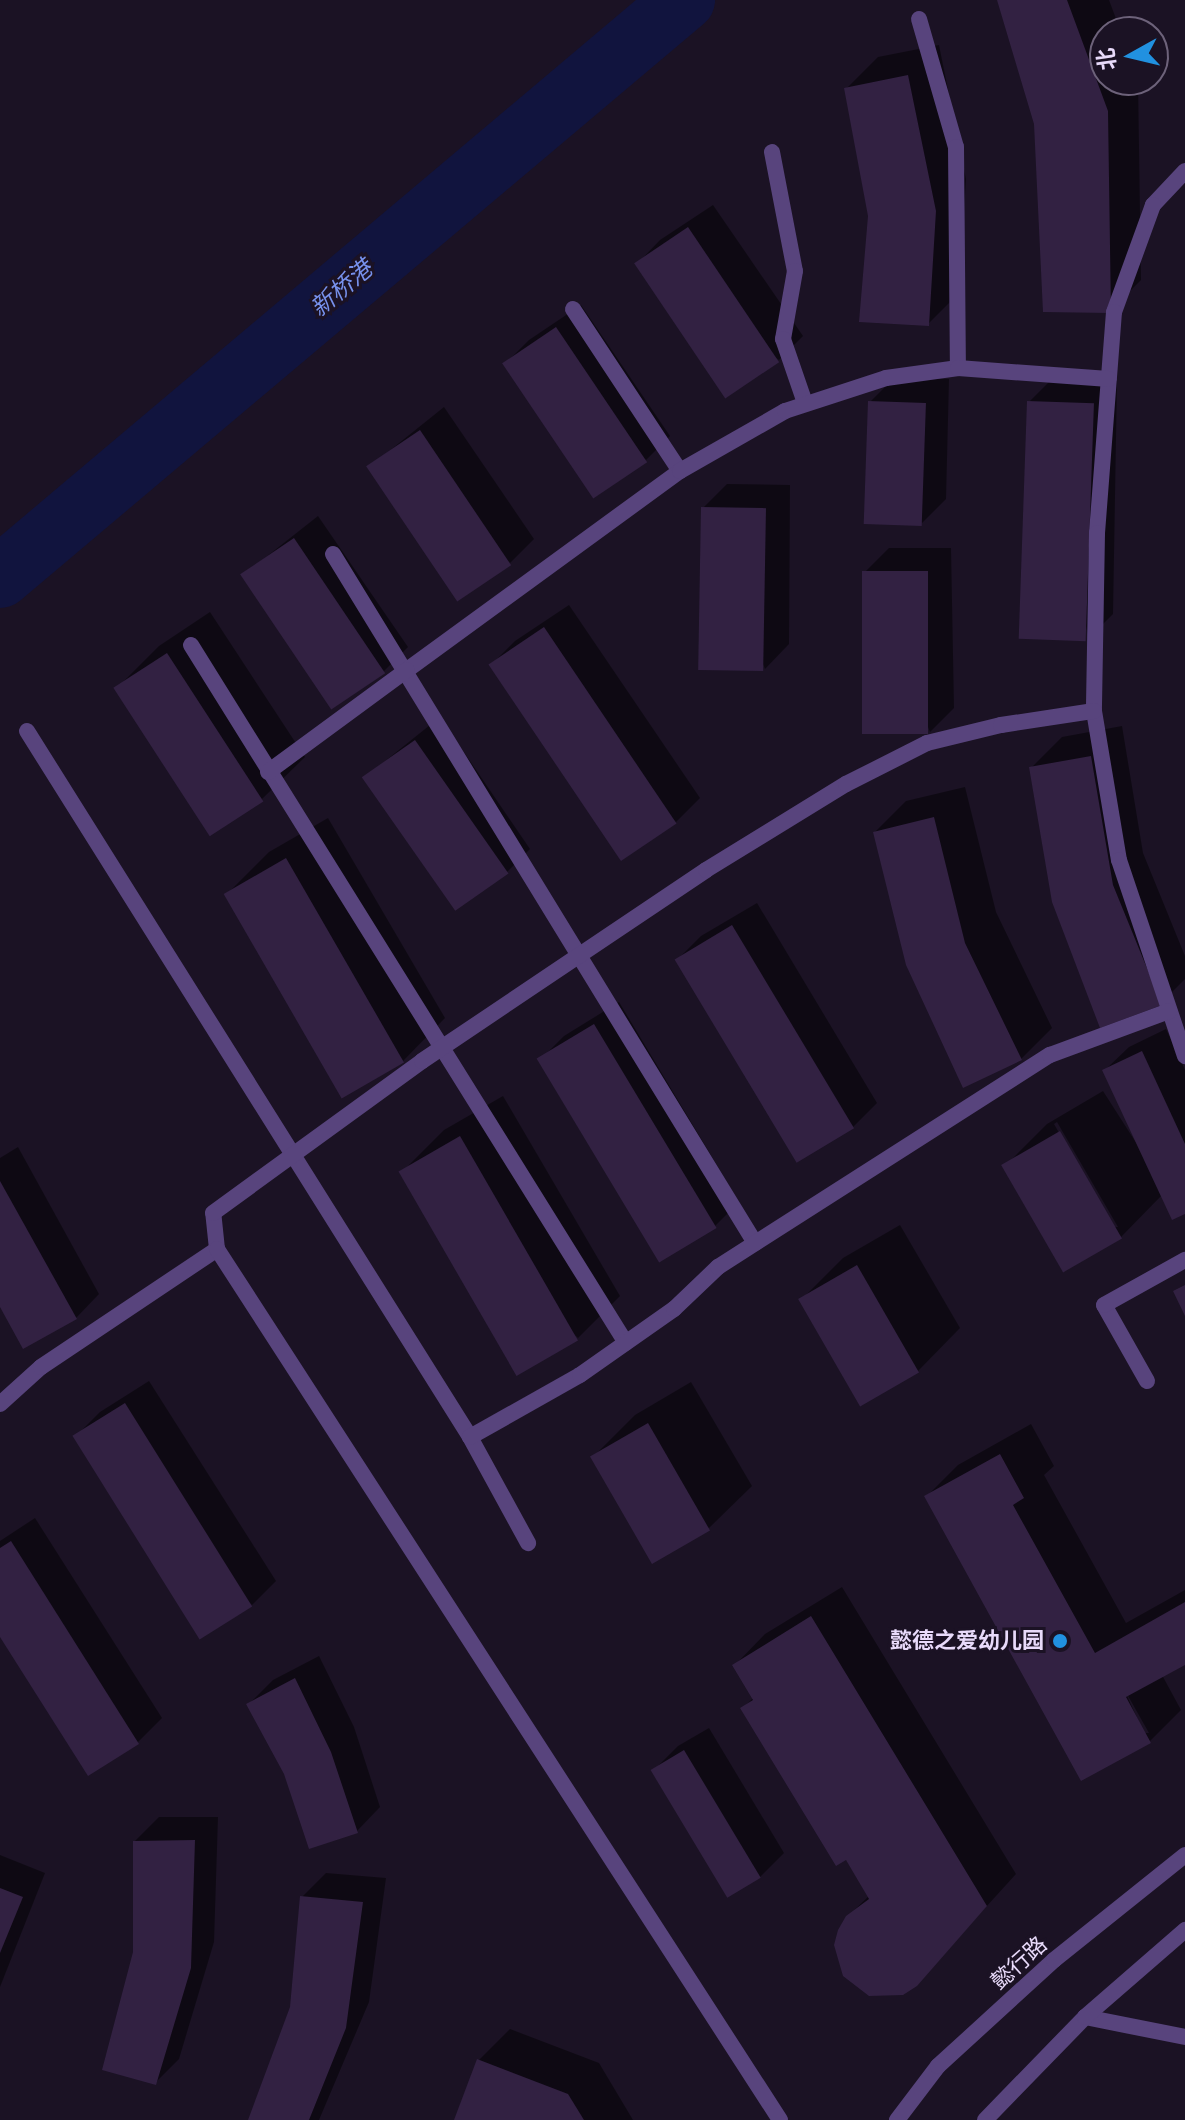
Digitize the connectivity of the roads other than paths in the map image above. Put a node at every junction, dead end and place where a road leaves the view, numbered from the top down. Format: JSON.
{"nodes":[{"id":1,"x":919,"y":19,"type":"dead end"},
{"id":2,"x":772,"y":152,"type":"dead end"},
{"id":3,"x":1185,"y":171,"type":"edge"},
{"id":4,"x":573,"y":309,"type":"dead end"},
{"id":5,"x":958,"y":368,"type":"junction"},
{"id":6,"x":1109,"y":379,"type":"junction"},
{"id":7,"x":805,"y":403,"type":"junction"},
{"id":8,"x":680,"y":471,"type":"junction"},
{"id":9,"x":333,"y":554,"type":"dead end"},
{"id":10,"x":191,"y":645,"type":"dead end"},
{"id":11,"x":407,"y":670,"type":"junction"},
{"id":12,"x":1094,"y":711,"type":"junction"},
{"id":13,"x":27,"y":731,"type":"dead end"},
{"id":14,"x":268,"y":772,"type":"junction"},
{"id":15,"x":582,"y":954,"type":"junction"},
{"id":16,"x":1169,"y":1011,"type":"junction"},
{"id":17,"x":443,"y":1046,"type":"junction"},
{"id":18,"x":1185,"y":1056,"type":"edge"},
{"id":19,"x":291,"y":1157,"type":"junction"},
{"id":20,"x":755,"y":1243,"type":"junction"},
{"id":21,"x":217,"y":1249,"type":"junction"},
{"id":22,"x":1185,"y":1260,"type":"edge"},
{"id":23,"x":626,"y":1343,"type":"junction"},
{"id":24,"x":1147,"y":1381,"type":"dead end"},
{"id":25,"x":0,"y":1404,"type":"edge"},
{"id":26,"x":470,"y":1437,"type":"junction"},
{"id":27,"x":528,"y":1543,"type":"dead end"},
{"id":28,"x":1185,"y":1855,"type":"edge"},
{"id":29,"x":1185,"y":1930,"type":"edge"},
{"id":30,"x":1085,"y":2017,"type":"junction"},
{"id":31,"x":1185,"y":2037,"type":"edge"},
{"id":32,"x":780,"y":2120,"type":"edge"},
{"id":33,"x":897,"y":2120,"type":"edge"},
{"id":34,"x":985,"y":2120,"type":"edge"}],
"edges":[{"from":1,"to":5,"type":"street"},
{"from":2,"to":7,"type":"street"},
{"from":3,"to":6,"type":"street"},
{"from":4,"to":8,"type":"street"},
{"from":5,"to":6,"type":"street"},
{"from":5,"to":7,"type":"street"},
{"from":6,"to":12,"type":"street"},
{"from":7,"to":8,"type":"street"},
{"from":8,"to":11,"type":"street"},
{"from":9,"to":11,"type":"street"},
{"from":10,"to":14,"type":"street"},
{"from":11,"to":14,"type":"street"},
{"from":11,"to":15,"type":"street"},
{"from":12,"to":15,"type":"street"},
{"from":12,"to":16,"type":"street"},
{"from":13,"to":19,"type":"street"},
{"from":14,"to":17,"type":"street"},
{"from":15,"to":17,"type":"street"},
{"from":15,"to":20,"type":"street"},
{"from":16,"to":18,"type":"street"},
{"from":16,"to":20,"type":"street"},
{"from":17,"to":19,"type":"street"},
{"from":17,"to":23,"type":"street"},
{"from":19,"to":21,"type":"street"},
{"from":19,"to":26,"type":"street"},
{"from":20,"to":23,"type":"street"},
{"from":21,"to":25,"type":"street"},
{"from":21,"to":32,"type":"street"},
{"from":22,"to":24,"type":"street"},
{"from":23,"to":26,"type":"street"},
{"from":26,"to":27,"type":"street"},
{"from":28,"to":33,"type":"street","name":"懿行路"},
{"from":29,"to":30,"type":"street"},
{"from":30,"to":31,"type":"street"},
{"from":30,"to":34,"type":"street"}]}
